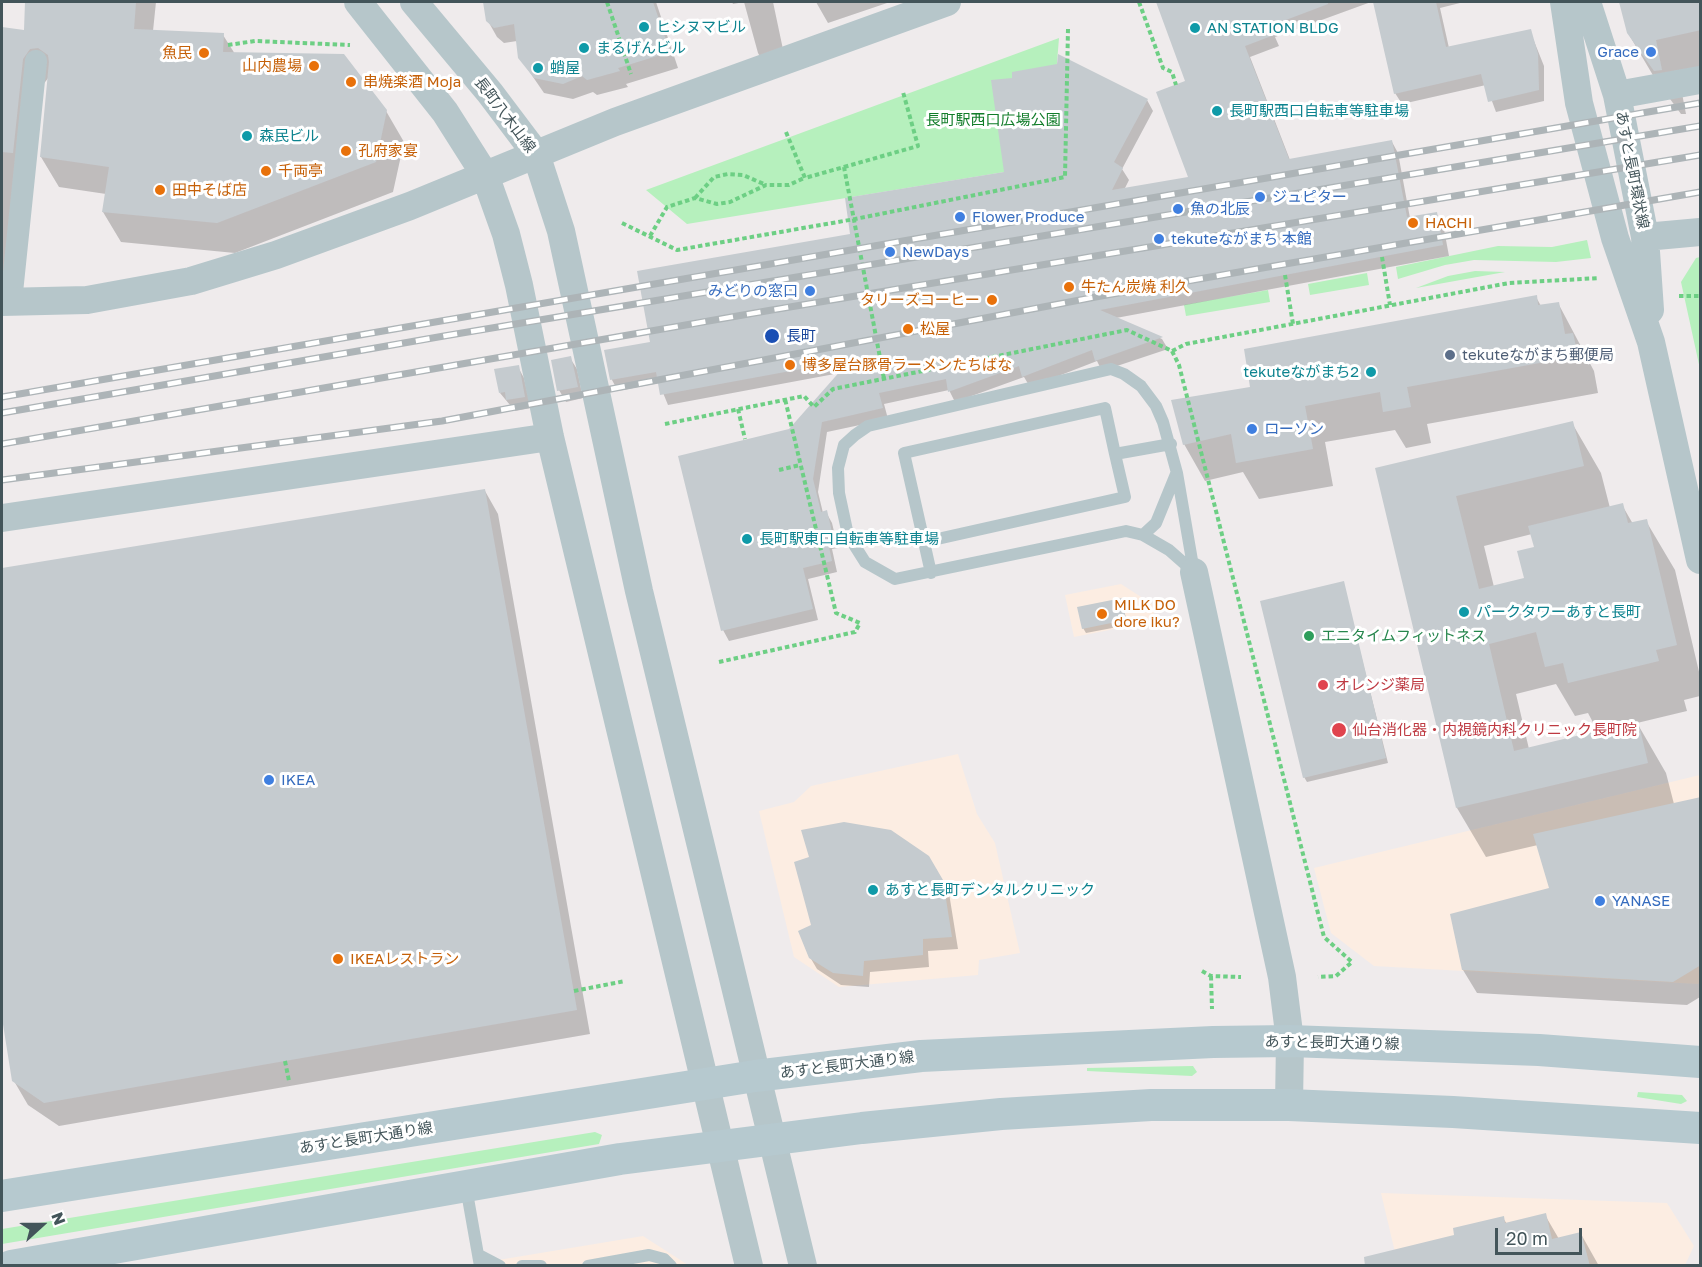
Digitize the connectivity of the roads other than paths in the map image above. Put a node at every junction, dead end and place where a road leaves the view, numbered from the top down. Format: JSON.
{"nodes":[{"id":1,"x":358,"y":2,"type":"edge"},
{"id":2,"x":414,"y":2,"type":"edge"},
{"id":3,"x":947,"y":2,"type":"edge"},
{"id":4,"x":1564,"y":2,"type":"edge"},
{"id":5,"x":1587,"y":2,"type":"edge"},
{"id":6,"x":36,"y":62,"type":"dead end"},
{"id":7,"x":1701,"y":80,"type":"edge"},
{"id":8,"x":1617,"y":95,"type":"junction"},
{"id":9,"x":536,"y":154,"type":"junction"},
{"id":10,"x":485,"y":175,"type":"junction"},
{"id":11,"x":1701,"y":232,"type":"edge"},
{"id":12,"x":1645,"y":237,"type":"junction"},
{"id":13,"x":1615,"y":238,"type":"junction"},
{"id":14,"x":6,"y":302,"type":"edge"},
{"id":15,"x":1651,"y":342,"type":"junction"},
{"id":16,"x":550,"y":437,"type":"junction"},
{"id":17,"x":1171,"y":444,"type":"junction"},
{"id":18,"x":1115,"y":454,"type":"junction"},
{"id":19,"x":1177,"y":473,"type":"junction"},
{"id":20,"x":2,"y":518,"type":"edge"},
{"id":21,"x":1143,"y":535,"type":"junction"},
{"id":22,"x":924,"y":542,"type":"junction"},
{"id":23,"x":1701,"y":560,"type":"edge"},
{"id":24,"x":1194,"y":572,"type":"junction"},
{"id":25,"x":931,"y":573,"type":"junction"},
{"id":26,"x":1290,"y":1041,"type":"junction"},
{"id":27,"x":1701,"y":1062,"type":"edge"},
{"id":28,"x":755,"y":1076,"type":"junction"},
{"id":29,"x":706,"y":1084,"type":"junction"},
{"id":30,"x":1289,"y":1105,"type":"junction"},
{"id":31,"x":1701,"y":1128,"type":"edge"},
{"id":32,"x":771,"y":1140,"type":"junction"},
{"id":33,"x":721,"y":1146,"type":"junction"},
{"id":34,"x":466,"y":1186,"type":"junction"},
{"id":35,"x":2,"y":1196,"type":"edge"},
{"id":36,"x":480,"y":1260,"type":"edge"},
{"id":37,"x":11,"y":1266,"type":"edge"},
{"id":38,"x":500,"y":1266,"type":"edge"},
{"id":39,"x":522,"y":1266,"type":"edge"},
{"id":40,"x":541,"y":1266,"type":"edge"},
{"id":41,"x":588,"y":1266,"type":"edge"},
{"id":42,"x":670,"y":1266,"type":"edge"},
{"id":43,"x":749,"y":1266,"type":"edge"},
{"id":44,"x":803,"y":1266,"type":"edge"}],
"edges":[{"from":1,"to":10,"type":"street"},
{"from":2,"to":9,"type":"street","name":"長町八木山線"},
{"from":3,"to":9,"type":"street"},
{"from":4,"to":13,"type":"street","name":"あすと長町環状線"},
{"from":5,"to":8,"type":"street","name":"あすと長町環状線"},
{"from":6,"to":14,"type":"street"},
{"from":7,"to":8,"type":"street"},
{"from":8,"to":12,"type":"street","name":"あすと長町環状線"},
{"from":9,"to":10,"type":"street"},
{"from":9,"to":28,"type":"street","name":"長町八木山線"},
{"from":10,"to":14,"type":"street"},
{"from":10,"to":16,"type":"street"},
{"from":11,"to":12,"type":"street"},
{"from":12,"to":13,"type":"street"},
{"from":12,"to":15,"type":"street","name":"あすと長町環状線"},
{"from":13,"to":15,"type":"street","name":"あすと長町環状線"},
{"from":15,"to":23,"type":"street","name":"あすと長町環状線"},
{"from":16,"to":20,"type":"street"},
{"from":16,"to":29,"type":"street"},
{"from":17,"to":18,"type":"lane"},
{"from":17,"to":19,"type":"lane"},
{"from":17,"to":25,"type":"lane"},
{"from":18,"to":22,"type":"lane"},
{"from":18,"to":22,"type":"lane"},
{"from":19,"to":21,"type":"lane"},
{"from":19,"to":24,"type":"lane"},
{"from":21,"to":24,"type":"lane"},
{"from":21,"to":25,"type":"lane"},
{"from":22,"to":25,"type":"lane"},
{"from":24,"to":26,"type":"street"},
{"from":26,"to":27,"type":"main road","name":"あすと長町大通り線"},
{"from":26,"to":28,"type":"main road","name":"あすと長町大通り線"},
{"from":26,"to":30,"type":"street"},
{"from":28,"to":29,"type":"main road","name":"あすと長町大通り線"},
{"from":28,"to":32,"type":"street","name":"長町八木山線"},
{"from":29,"to":33,"type":"street"},
{"from":29,"to":35,"type":"main road","name":"あすと長町大通り線"},
{"from":30,"to":31,"type":"main road"},
{"from":30,"to":32,"type":"main road"},
{"from":32,"to":33,"type":"main road"},
{"from":32,"to":44,"type":"street","name":"長町八木山線"},
{"from":33,"to":34,"type":"main road"},
{"from":33,"to":43,"type":"street"},
{"from":34,"to":36,"type":"lane"},
{"from":34,"to":37,"type":"main road"},
{"from":36,"to":38,"type":"lane"},
{"from":39,"to":40,"type":"lane"},
{"from":41,"to":42,"type":"lane"}]}
